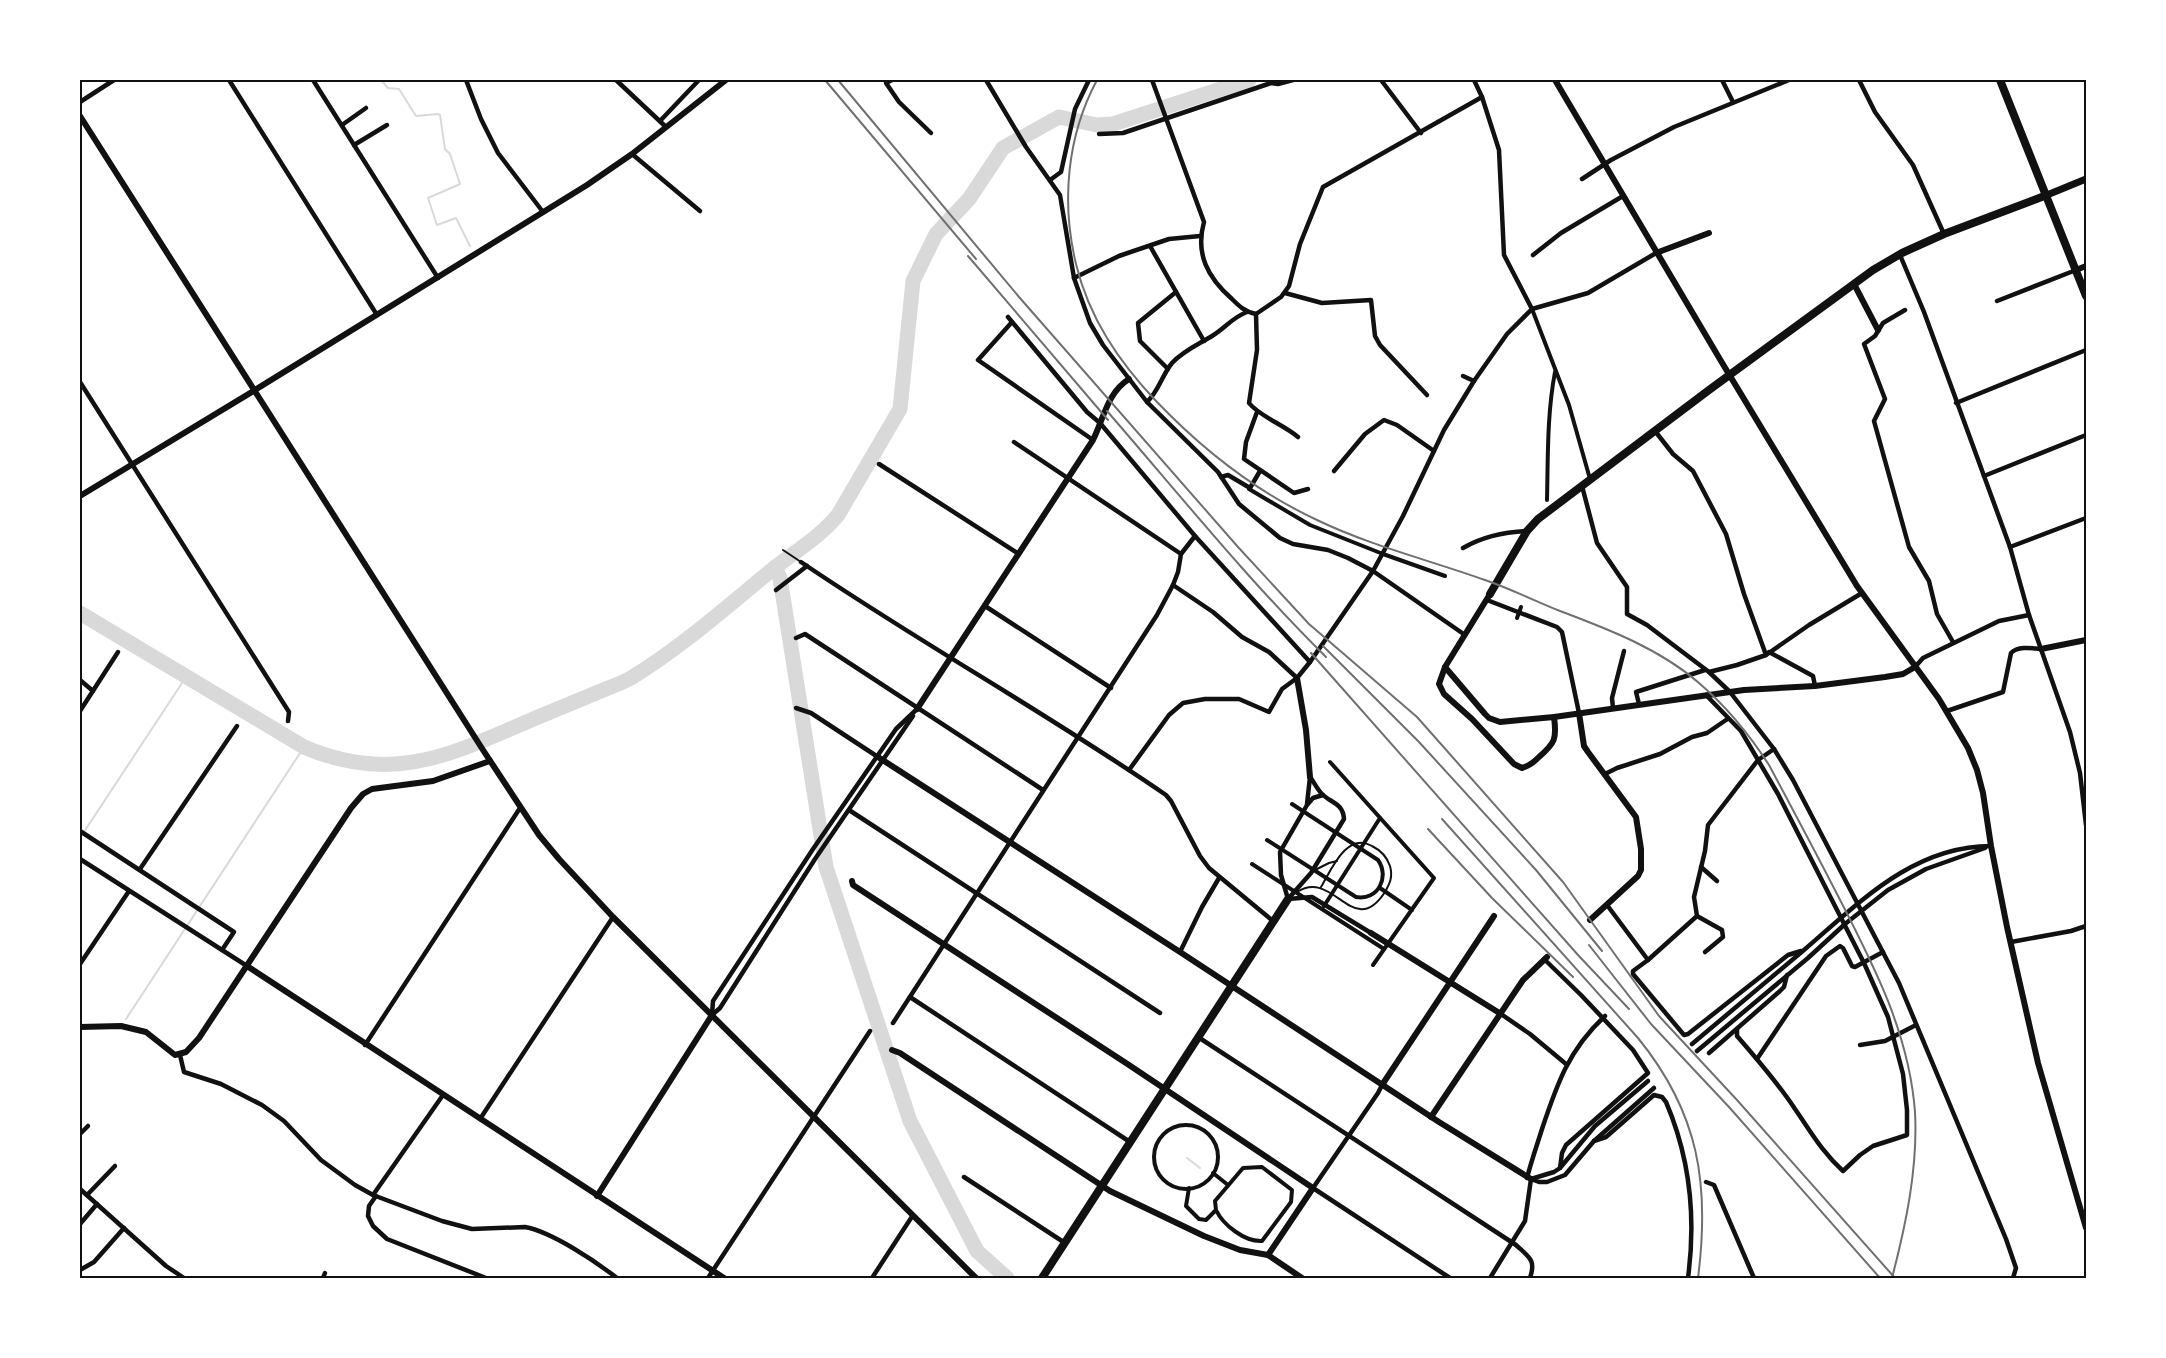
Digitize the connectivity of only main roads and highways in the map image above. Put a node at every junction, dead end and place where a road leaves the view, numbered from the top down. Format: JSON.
{"nodes":[{"id":1,"x":2000,"y":80,"type":"edge"},
{"id":2,"x":2086,"y":179,"type":"edge"},
{"id":3,"x":2047,"y":195,"type":"junction"},
{"id":4,"x":2086,"y":296,"type":"edge"},
{"id":5,"x":1488,"y":597,"type":"road end"},
{"id":6,"x":1288,"y":899,"type":"road end"},
{"id":7,"x":1042,"y":1278,"type":"edge"}],
"edges":[{"from":1,"to":3,"type":"main road"},
{"from":2,"to":3,"type":"main road"},
{"from":3,"to":4,"type":"main road"},
{"from":3,"to":5,"type":"main road"},
{"from":6,"to":7,"type":"main road"}]}
